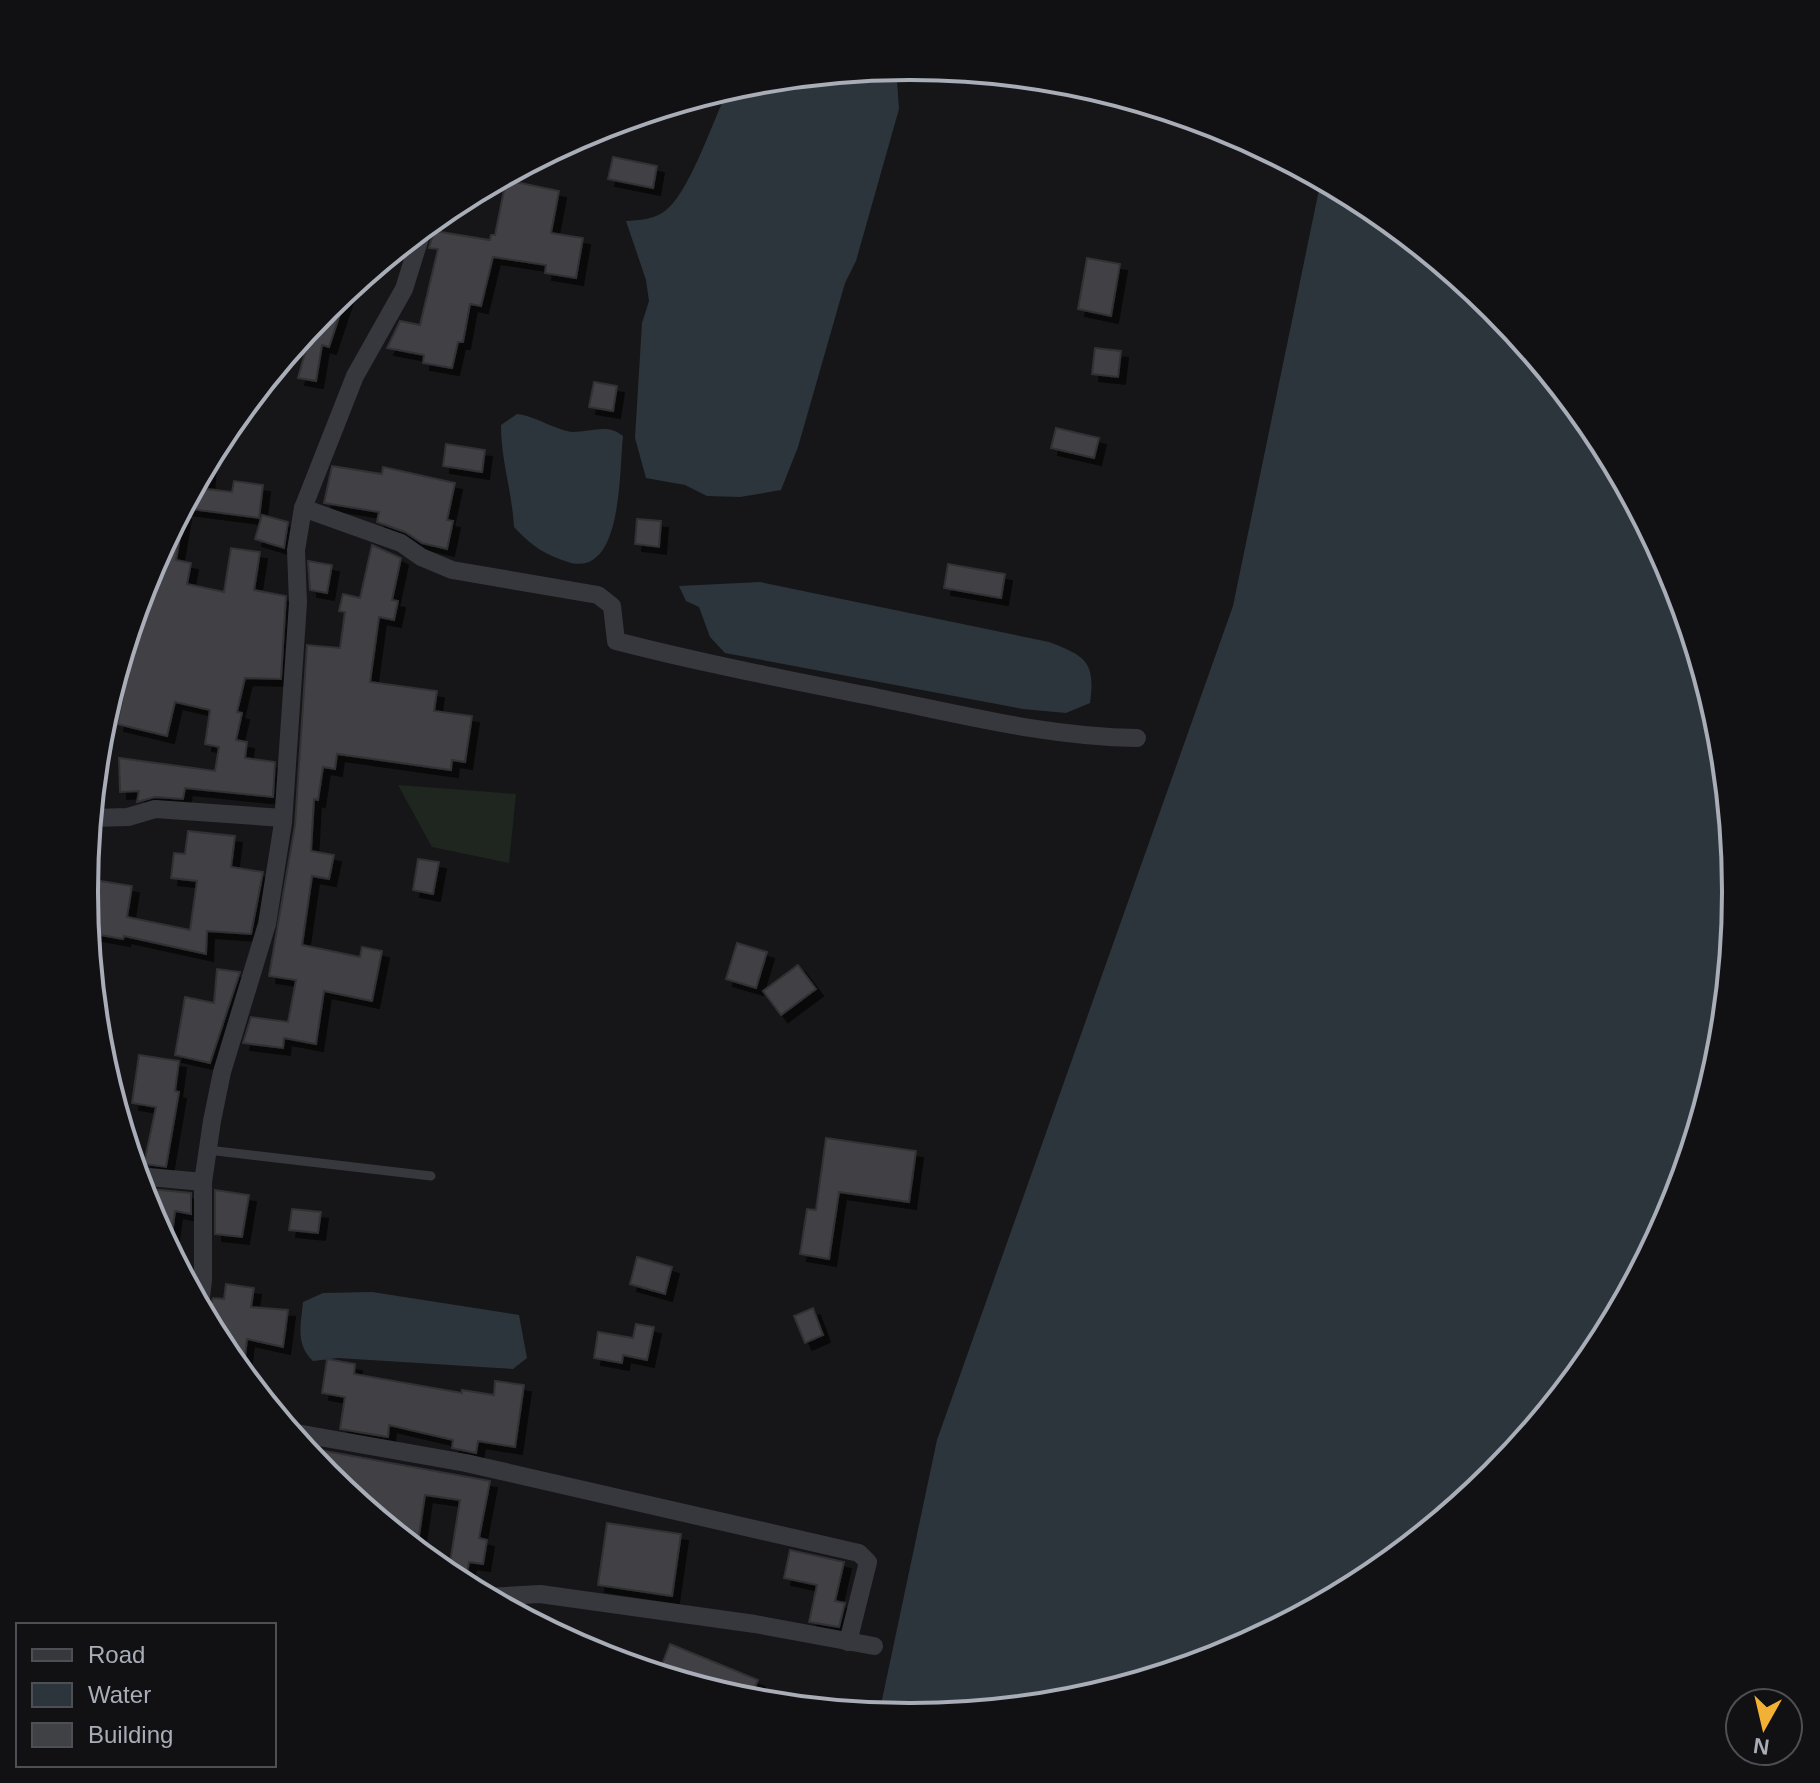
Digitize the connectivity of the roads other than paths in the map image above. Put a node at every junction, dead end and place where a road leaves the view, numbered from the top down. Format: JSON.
{"nodes":[{"id":1,"x":417,"y":247,"type":"edge"},
{"id":2,"x":303,"y":508,"type":"junction"},
{"id":3,"x":1137,"y":738,"type":"dead end"},
{"id":4,"x":102,"y":818,"type":"edge"},
{"id":5,"x":283,"y":818,"type":"junction"},
{"id":6,"x":208,"y":1150,"type":"junction"},
{"id":7,"x":431,"y":1176,"type":"dead end"},
{"id":8,"x":151,"y":1177,"type":"edge"},
{"id":9,"x":203,"y":1182,"type":"junction"},
{"id":10,"x":201,"y":1285,"type":"edge"},
{"id":11,"x":308,"y":1435,"type":"edge"},
{"id":12,"x":507,"y":1596,"type":"edge"},
{"id":13,"x":848,"y":1642,"type":"junction"},
{"id":14,"x":874,"y":1646,"type":"dead end"}],
"edges":[{"from":1,"to":2,"type":"street"},
{"from":2,"to":3,"type":"street"},
{"from":2,"to":5,"type":"street"},
{"from":4,"to":5,"type":"street"},
{"from":5,"to":6,"type":"street"},
{"from":6,"to":7,"type":"lane"},
{"from":6,"to":9,"type":"street"},
{"from":8,"to":9,"type":"street"},
{"from":9,"to":10,"type":"street"},
{"from":11,"to":13,"type":"street"},
{"from":12,"to":13,"type":"street"},
{"from":13,"to":14,"type":"street"}]}
